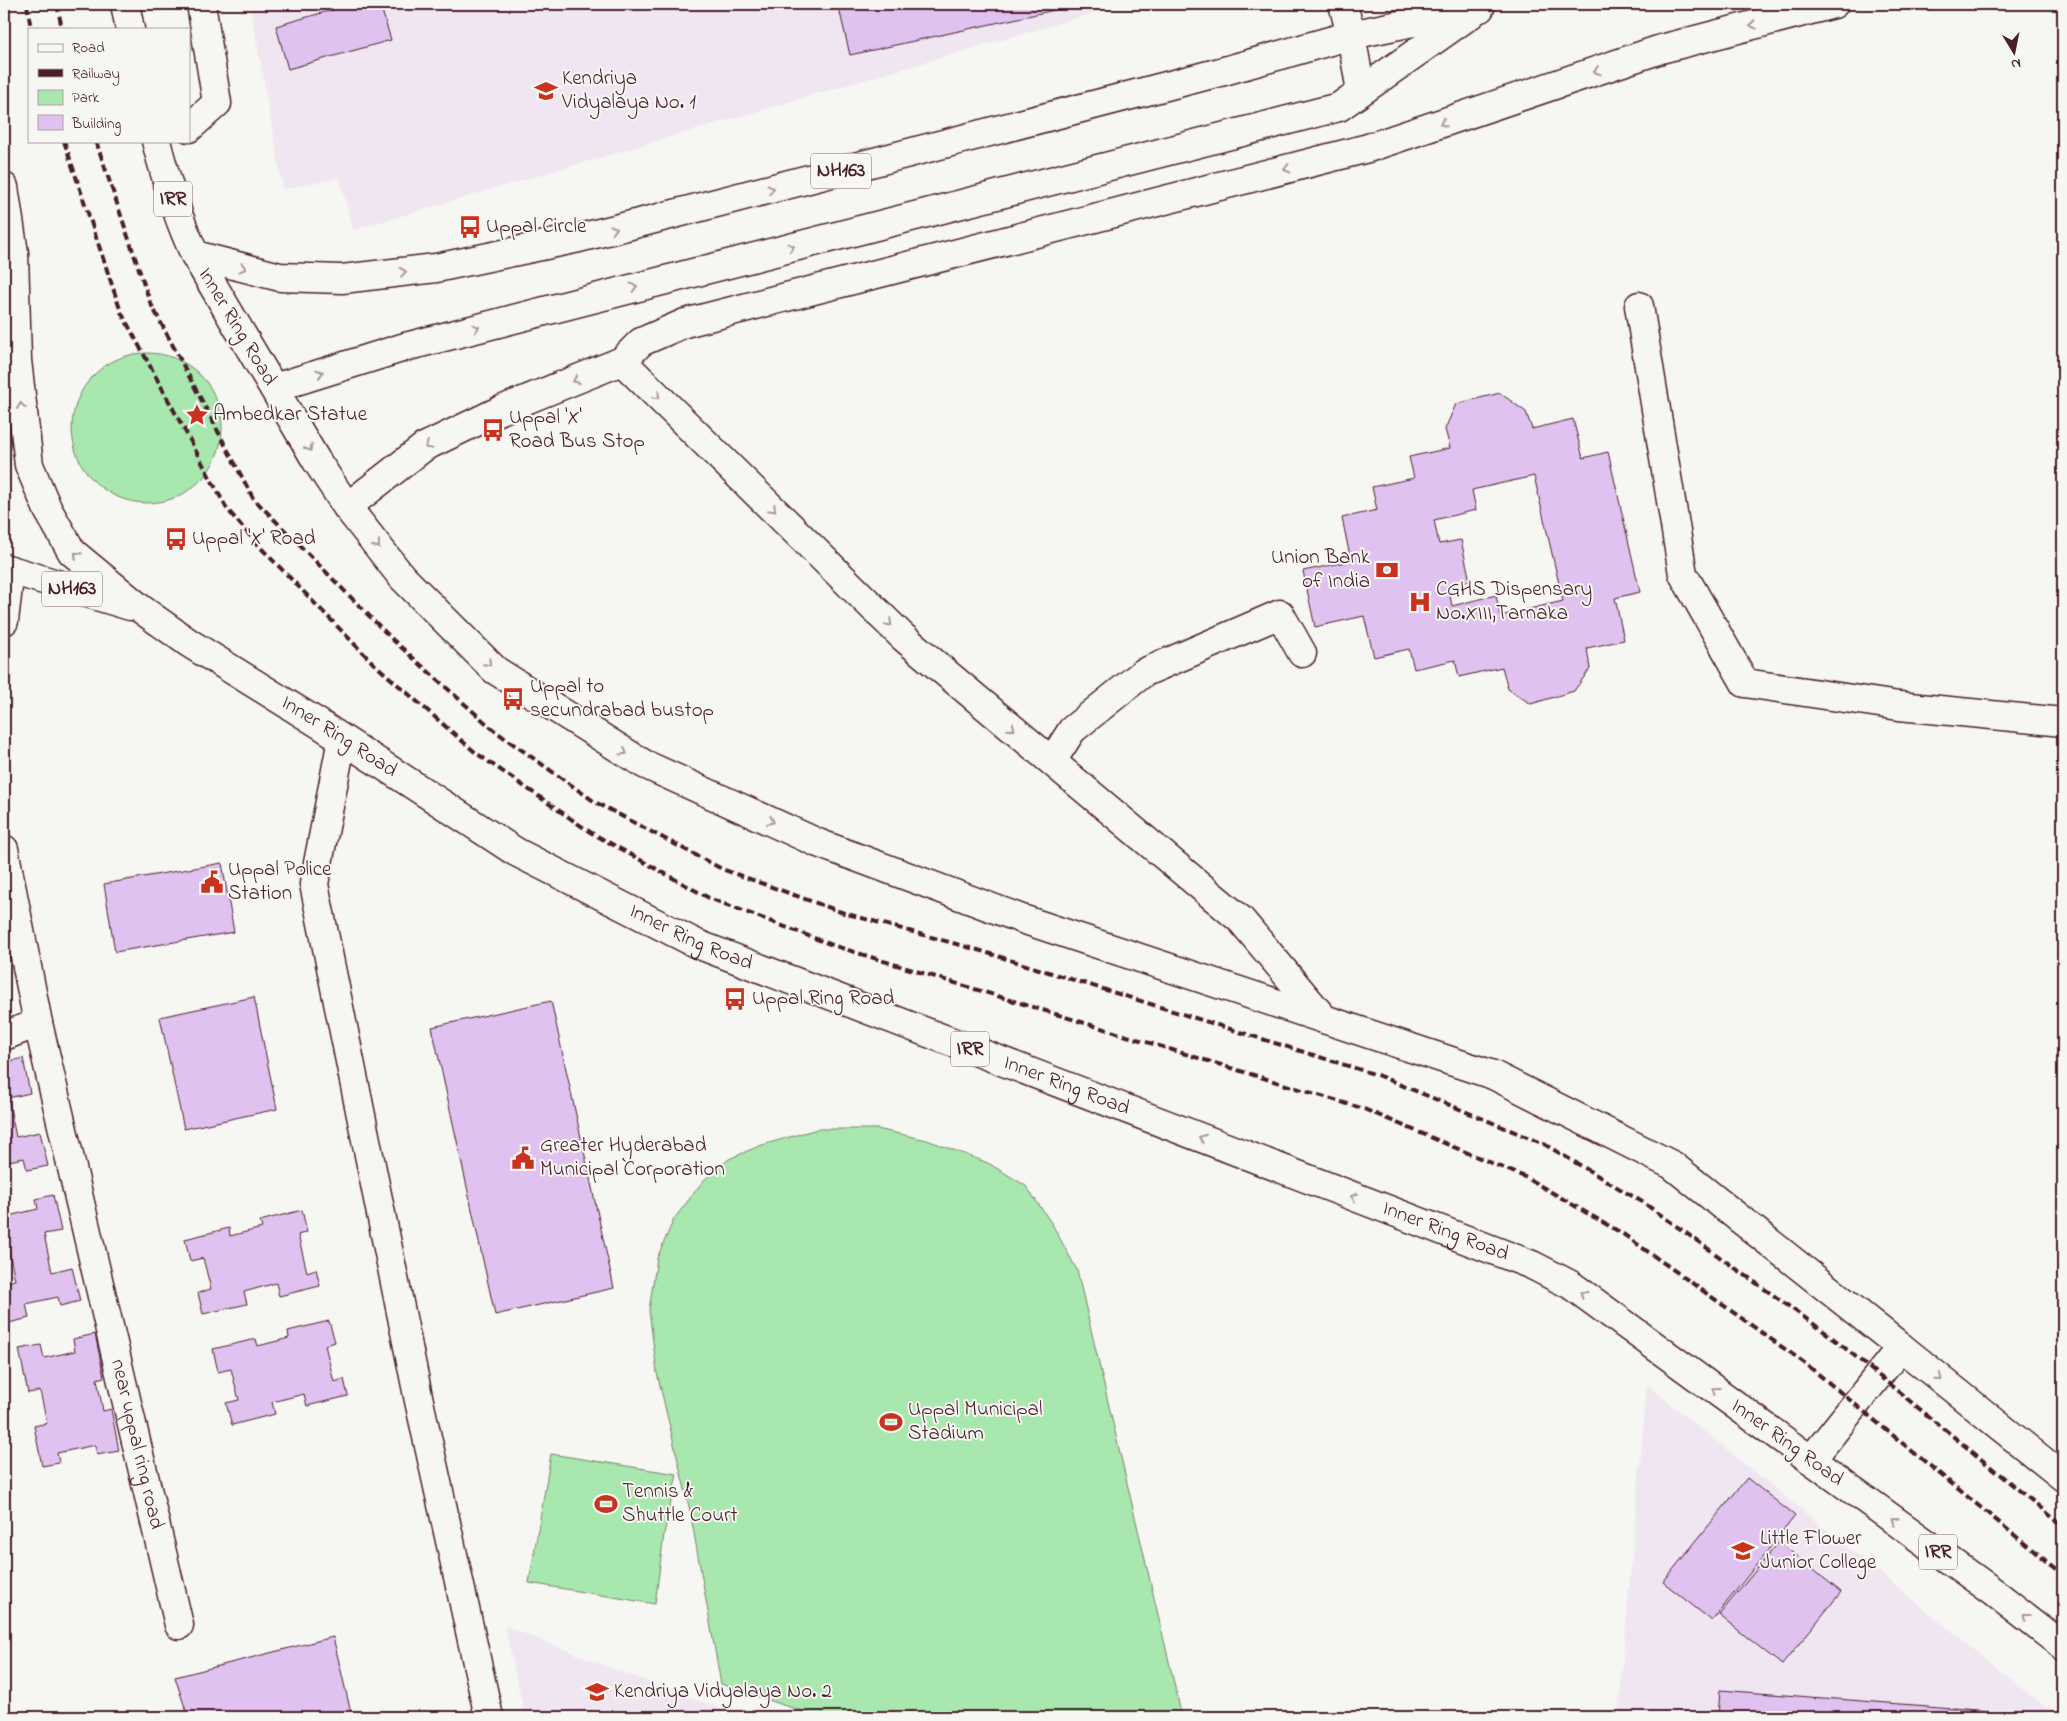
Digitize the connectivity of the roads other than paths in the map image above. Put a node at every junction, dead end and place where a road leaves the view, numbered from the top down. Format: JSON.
{"nodes":[{"id":1,"x":125,"y":4,"type":"edge"},
{"id":2,"x":201,"y":4,"type":"edge"},
{"id":3,"x":1343,"y":4,"type":"edge"},
{"id":4,"x":1834,"y":4,"type":"edge"},
{"id":5,"x":1489,"y":6,"type":"edge"},
{"id":6,"x":130,"y":28,"type":"edge"},
{"id":7,"x":1351,"y":35,"type":"junction"},
{"id":8,"x":1362,"y":91,"type":"junction"},
{"id":9,"x":190,"y":127,"type":"edge"},
{"id":10,"x":163,"y":145,"type":"edge"},
{"id":11,"x":4,"y":187,"type":"edge"},
{"id":12,"x":195,"y":256,"type":"junction"},
{"id":13,"x":1639,"y":306,"type":"dead end"},
{"id":14,"x":622,"y":362,"type":"junction"},
{"id":15,"x":274,"y":388,"type":"junction"},
{"id":16,"x":346,"y":507,"type":"junction"},
{"id":17,"x":7,"y":569,"type":"edge"},
{"id":18,"x":141,"y":609,"type":"junction"},
{"id":19,"x":4,"y":621,"type":"edge"},
{"id":20,"x":1302,"y":653,"type":"dead end"},
{"id":21,"x":2063,"y":722,"type":"edge"},
{"id":22,"x":342,"y":739,"type":"junction"},
{"id":23,"x":1052,"y":761,"type":"junction"},
{"id":24,"x":4,"y":849,"type":"edge"},
{"id":25,"x":1324,"y":1019,"type":"junction"},
{"id":26,"x":38,"y":1022,"type":"junction"},
{"id":27,"x":4,"y":1036,"type":"edge"},
{"id":28,"x":1901,"y":1348,"type":"junction"},
{"id":29,"x":1810,"y":1460,"type":"junction"},
{"id":30,"x":2063,"y":1477,"type":"edge"},
{"id":31,"x":179,"y":1626,"type":"dead end"},
{"id":32,"x":2063,"y":1646,"type":"edge"},
{"id":33,"x":489,"y":1717,"type":"edge"}],
"edges":[{"from":1,"to":6,"type":"main road"},
{"from":2,"to":9,"type":"main road"},
{"from":3,"to":7,"type":"main road"},
{"from":4,"to":14,"type":"main road","one_way":true},
{"from":5,"to":7,"type":"main road","number":"NH163"},
{"from":5,"to":8,"type":"main road","number":"NH163"},
{"from":7,"to":8,"type":"main road"},
{"from":12,"to":7,"type":"main road","number":"NH163","one_way":true},
{"from":15,"to":8,"type":"main road","number":"NH163","one_way":true},
{"from":10,"to":12,"type":"main road","name":"Inner Ring Road","number":"IRR"},
{"from":18,"to":11,"type":"main road","name":"Inner Ring Road","number":"IRR","one_way":true},
{"from":12,"to":15,"type":"main road","name":"Inner Ring Road","number":"IRR"},
{"from":13,"to":21,"type":"main road"},
{"from":14,"to":16,"type":"main road","one_way":true},
{"from":14,"to":23,"type":"main road","one_way":true},
{"from":15,"to":16,"type":"main road","name":"Inner Ring Road","number":"IRR","one_way":true},
{"from":16,"to":25,"type":"main road","name":"Inner Ring Road","number":"IRR","one_way":true},
{"from":17,"to":18,"type":"main road","number":"NH163"},
{"from":17,"to":19,"type":"main road"},
{"from":18,"to":22,"type":"main road","name":"Inner Ring Road","number":"IRR"},
{"from":20,"to":23,"type":"main road"},
{"from":29,"to":22,"type":"main road","name":"Inner Ring Road","number":"IRR","one_way":true},
{"from":22,"to":33,"type":"main road"},
{"from":23,"to":25,"type":"main road"},
{"from":24,"to":26,"type":"main road","name":"near uppal ring road"},
{"from":25,"to":28,"type":"main road","name":"Inner Ring Road","number":"IRR"},
{"from":26,"to":27,"type":"main road"},
{"from":26,"to":31,"type":"main road","name":"near uppal ring road"},
{"from":28,"to":29,"type":"main road"},
{"from":28,"to":30,"type":"main road","name":"Inner Ring Road","number":"IRR","one_way":true},
{"from":32,"to":29,"type":"main road","name":"Inner Ring Road","number":"IRR","one_way":true}]}
